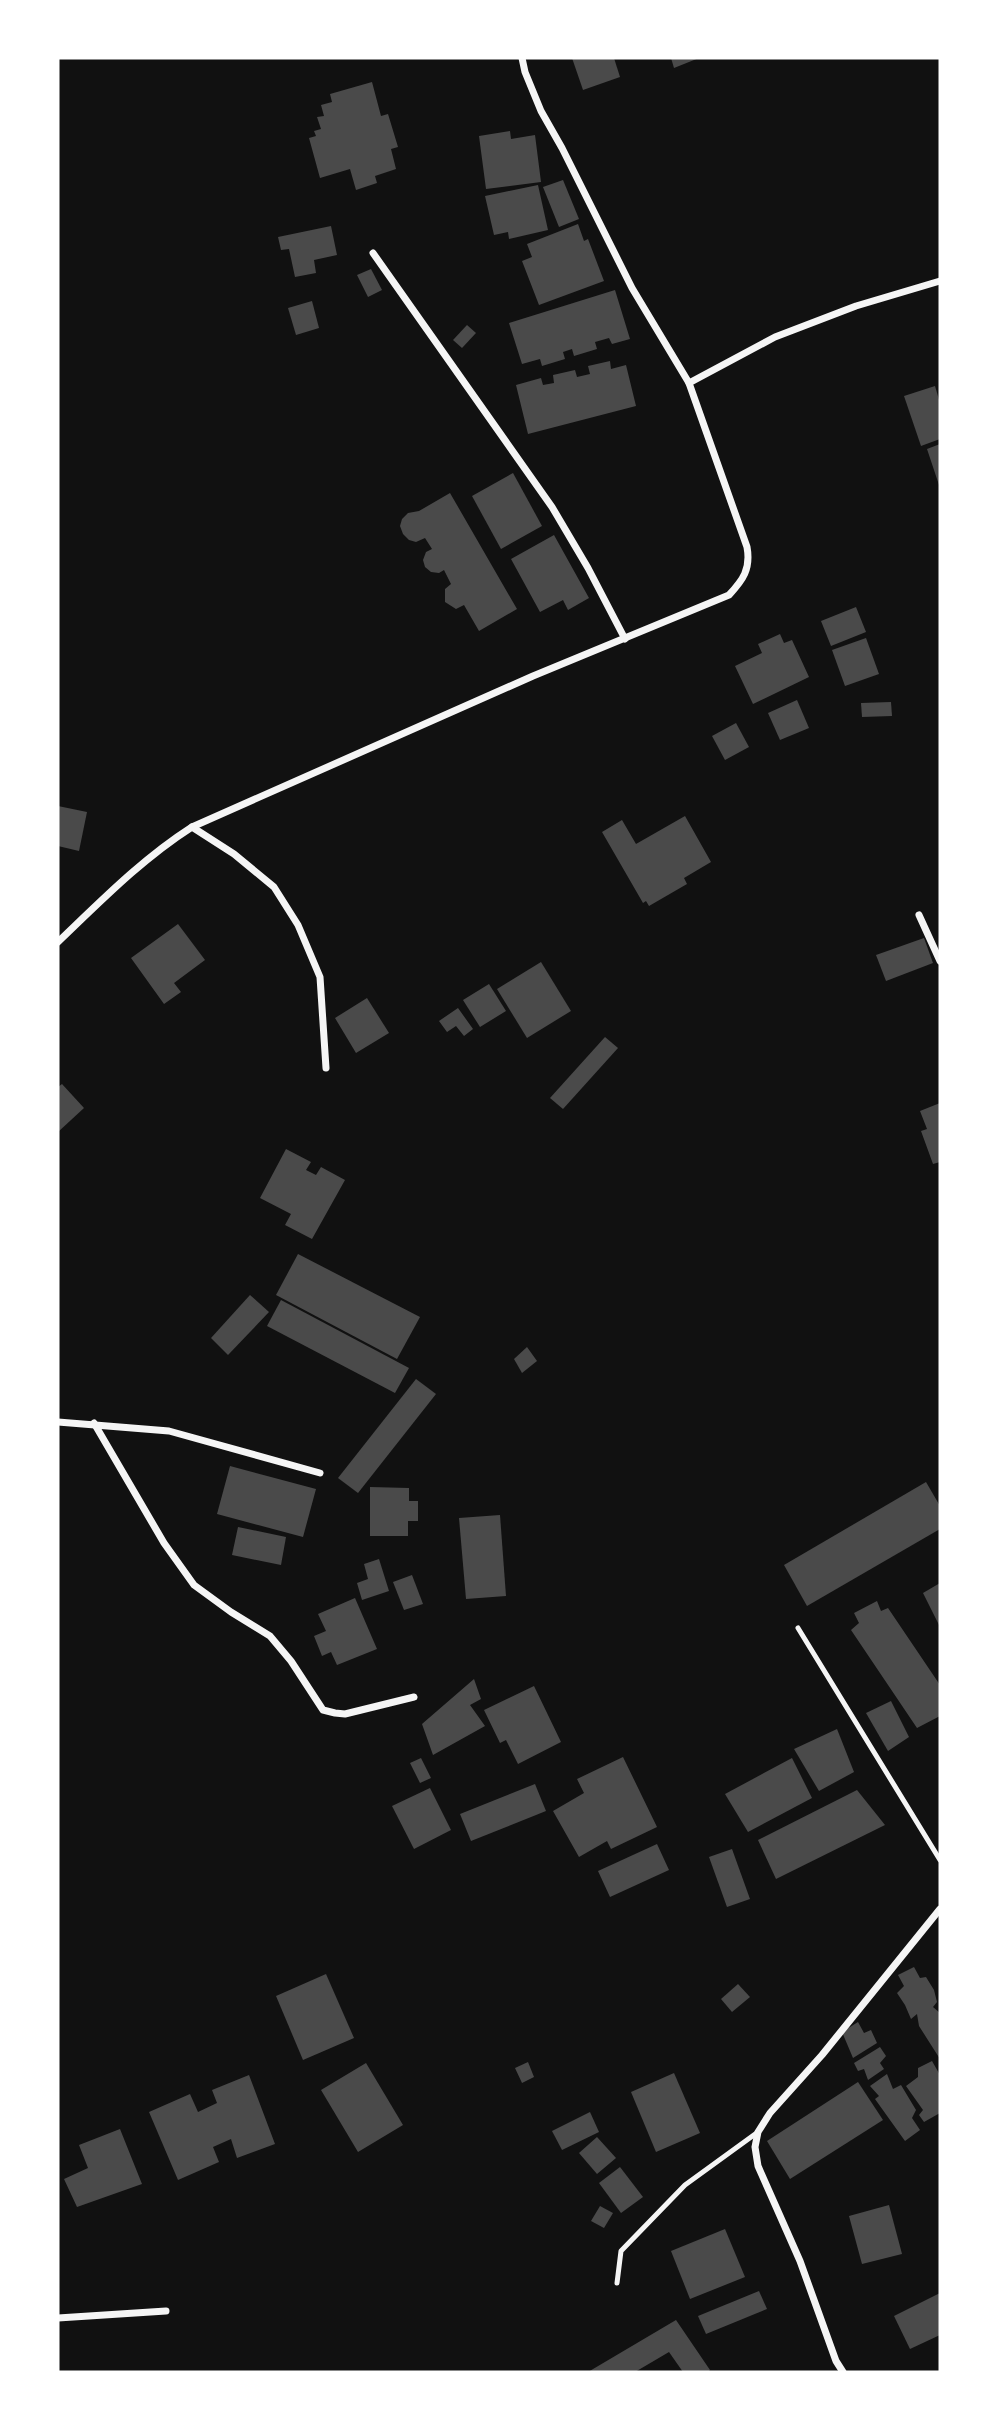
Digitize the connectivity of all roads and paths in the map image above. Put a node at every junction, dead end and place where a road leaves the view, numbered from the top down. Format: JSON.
{"nodes":[{"id":1,"x":522,"y":58,"type":"edge"},
{"id":2,"x":373,"y":253,"type":"dead end"},
{"id":3,"x":940,"y":281,"type":"edge"},
{"id":4,"x":689,"y":383,"type":"junction"},
{"id":5,"x":625,"y":639,"type":"junction"},
{"id":6,"x":192,"y":827,"type":"junction"},
{"id":7,"x":919,"y":915,"type":"dead end"},
{"id":8,"x":58,"y":942,"type":"edge"},
{"id":9,"x":940,"y":961,"type":"edge"},
{"id":10,"x":326,"y":1068,"type":"dead end"},
{"id":11,"x":58,"y":1422,"type":"edge"},
{"id":12,"x":94,"y":1423,"type":"junction"},
{"id":13,"x":320,"y":1474,"type":"dead end"},
{"id":14,"x":798,"y":1628,"type":"dead end"},
{"id":15,"x":414,"y":1697,"type":"dead end"},
{"id":16,"x":940,"y":1860,"type":"edge"},
{"id":17,"x":940,"y":1909,"type":"edge"},
{"id":18,"x":758,"y":2132,"type":"junction"},
{"id":19,"x":617,"y":2283,"type":"dead end"},
{"id":20,"x":166,"y":2311,"type":"dead end"},
{"id":21,"x":58,"y":2318,"type":"edge"},
{"id":22,"x":843,"y":2372,"type":"edge"}],
"edges":[{"from":1,"to":4,"type":"street"},
{"from":2,"to":5,"type":"street"},
{"from":3,"to":4,"type":"street"},
{"from":4,"to":5,"type":"street"},
{"from":5,"to":6,"type":"street"},
{"from":6,"to":8,"type":"street"},
{"from":6,"to":10,"type":"street"},
{"from":7,"to":9,"type":"street"},
{"from":11,"to":12,"type":"street"},
{"from":12,"to":13,"type":"street"},
{"from":12,"to":15,"type":"street"},
{"from":14,"to":16,"type":"lane"},
{"from":17,"to":18,"type":"street"},
{"from":18,"to":19,"type":"lane"},
{"from":18,"to":22,"type":"street"},
{"from":20,"to":21,"type":"street"}]}
